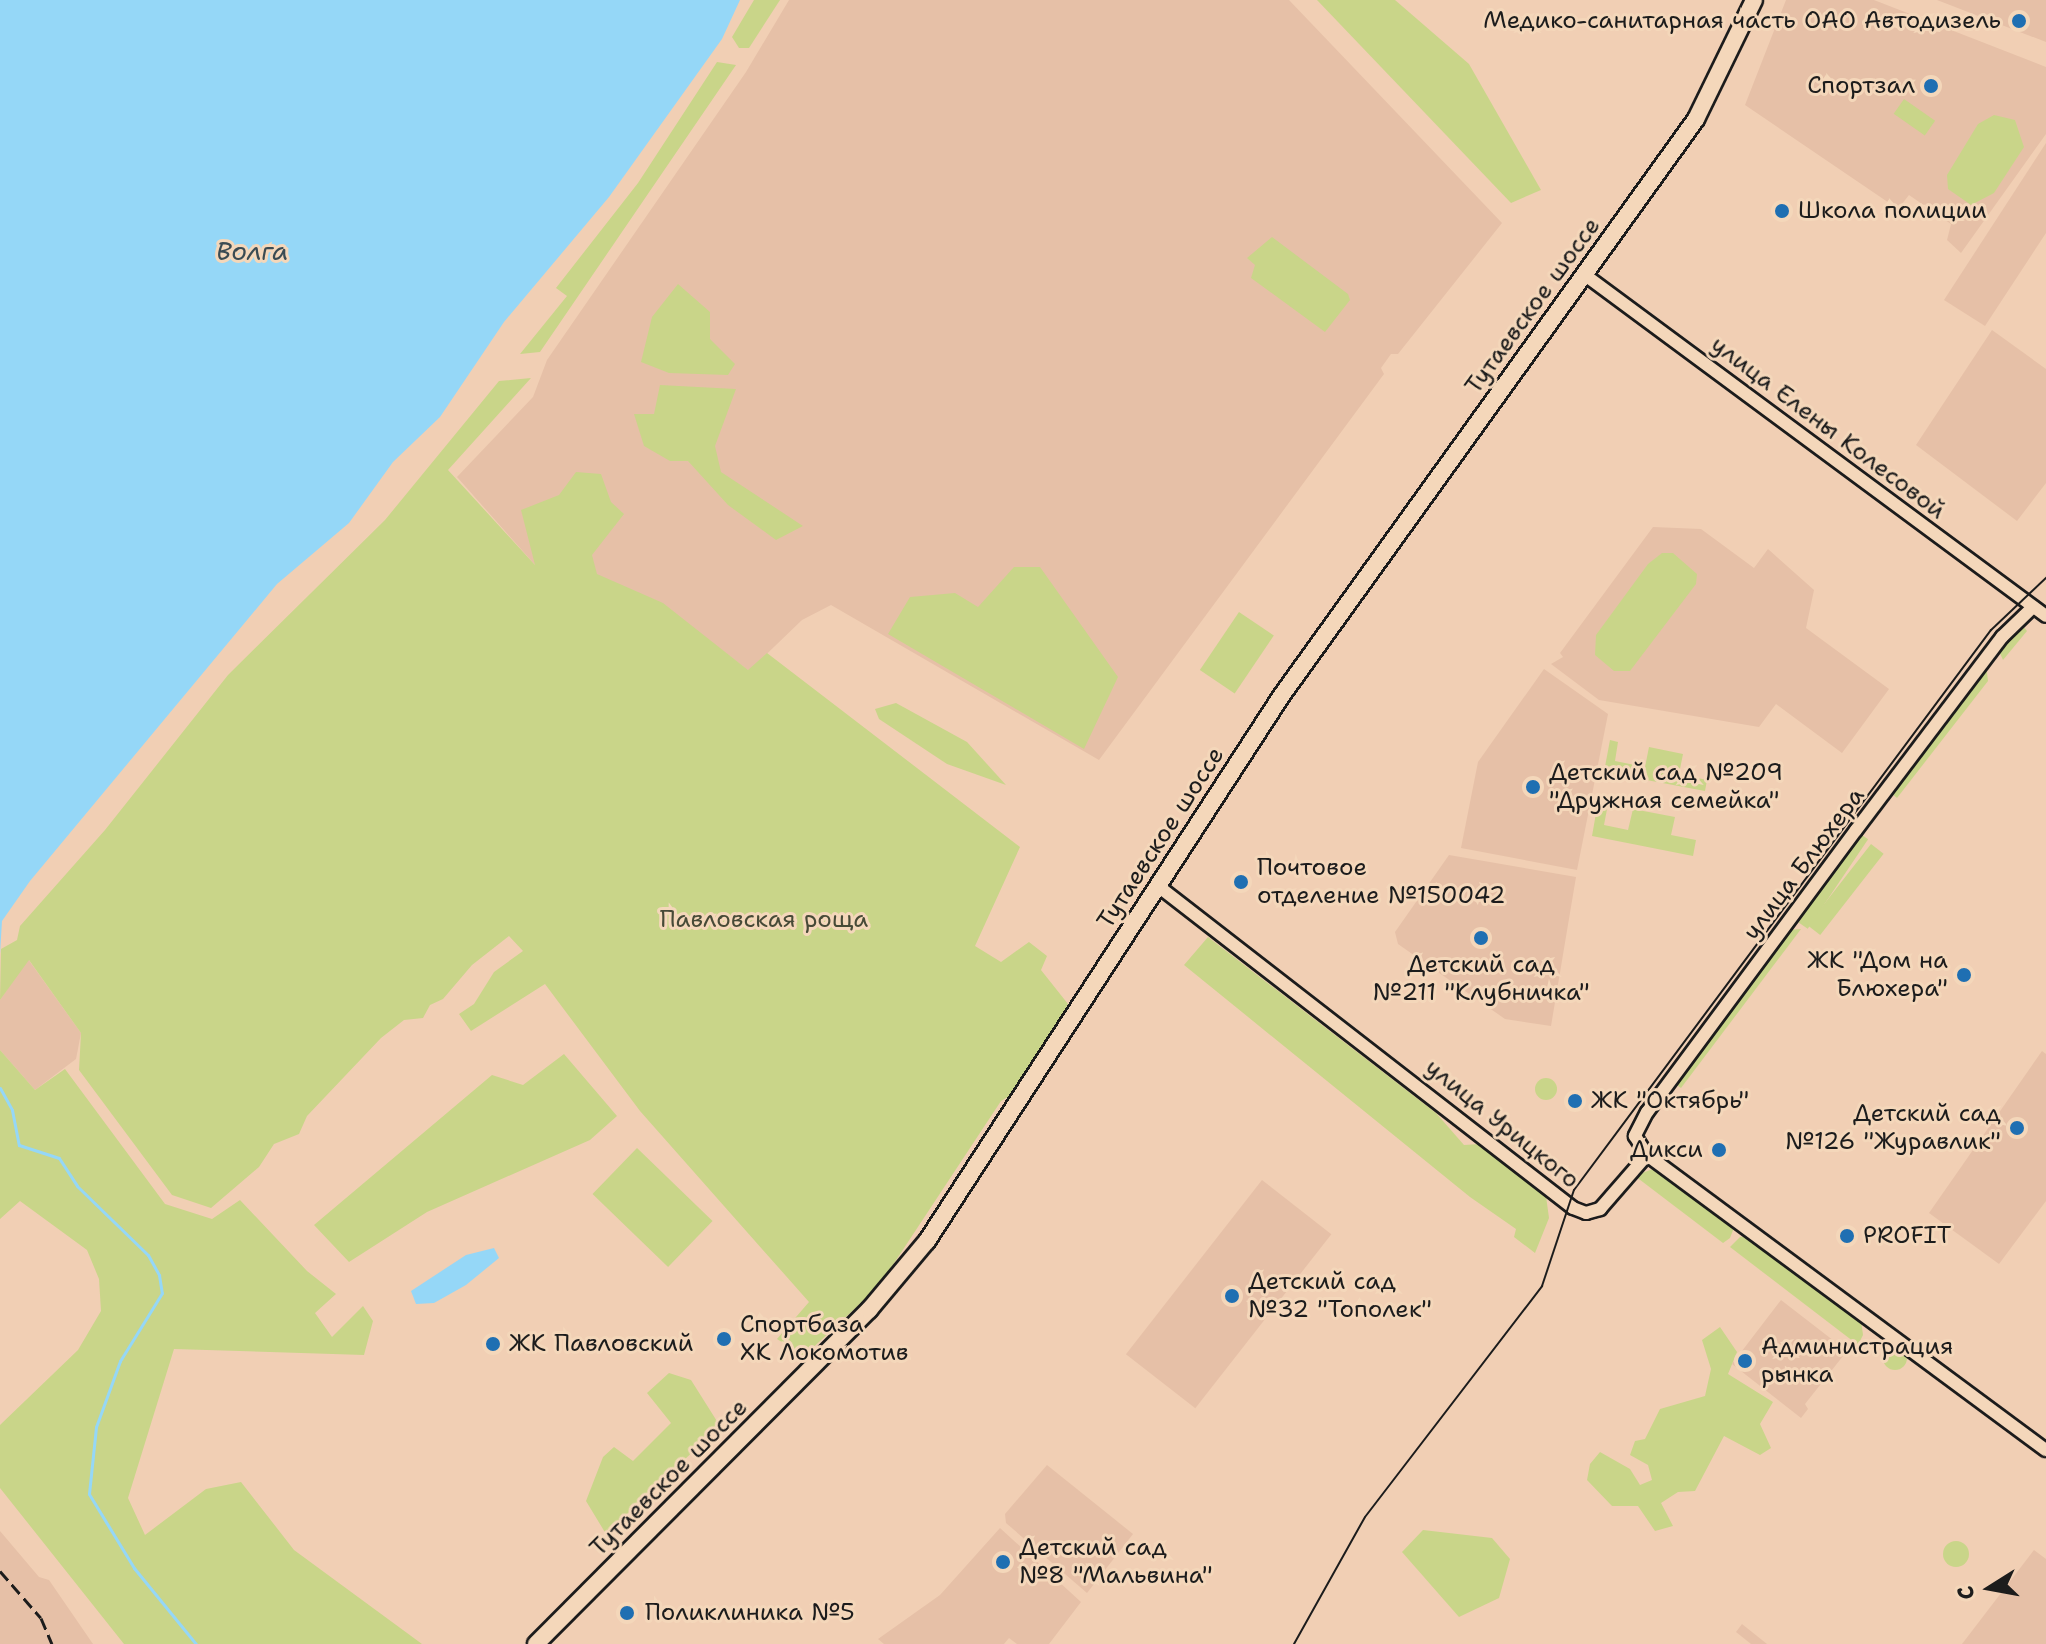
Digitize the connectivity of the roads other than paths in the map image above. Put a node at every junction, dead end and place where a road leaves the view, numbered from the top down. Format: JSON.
{"nodes":[{"id":1,"x":1754,"y":0,"type":"edge"},
{"id":2,"x":1585,"y":275,"type":"junction"},
{"id":3,"x":2033,"y":607,"type":"junction"},
{"id":4,"x":2046,"y":616,"type":"edge"},
{"id":5,"x":1158,"y":886,"type":"junction"},
{"id":6,"x":1647,"y":1155,"type":"junction"},
{"id":7,"x":2046,"y":1450,"type":"edge"},
{"id":8,"x":536,"y":1644,"type":"edge"}],
"edges":[{"from":1,"to":2,"type":"main road","name":"Тутаевское шоссе"},
{"from":2,"to":3,"type":"street","name":"улица Елены Колесовой"},
{"from":2,"to":5,"type":"main road","name":"Тутаевское шоссе"},
{"from":3,"to":4,"type":"street","name":"улица Елены Колесовой"},
{"from":3,"to":6,"type":"street","name":"улица Блюхера"},
{"from":5,"to":6,"type":"street","name":"улица Урицкого"},
{"from":5,"to":8,"type":"main road","name":"Тутаевское шоссе"},
{"from":6,"to":7,"type":"street"}]}
